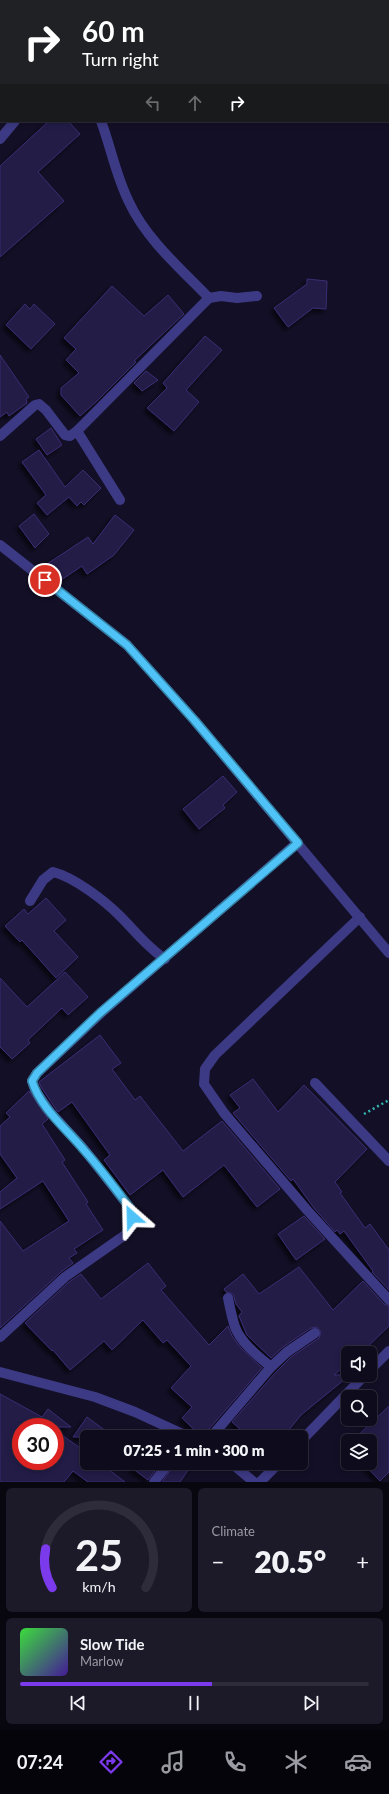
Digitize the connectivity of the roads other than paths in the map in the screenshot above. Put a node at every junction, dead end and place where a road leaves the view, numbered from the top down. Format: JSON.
{"nodes":[{"id":1,"x":14,"y":122,"type":"edge"},
{"id":2,"x":101,"y":122,"type":"edge"},
{"id":3,"x":0,"y":139,"type":"edge"},
{"id":4,"x":258,"y":296,"type":"dead end"},
{"id":5,"x":209,"y":298,"type":"junction"},
{"id":6,"x":77,"y":431,"type":"junction"},
{"id":7,"x":0,"y":436,"type":"edge"},
{"id":8,"x":120,"y":500,"type":"dead end"},
{"id":9,"x":0,"y":545,"type":"edge"},
{"id":10,"x":298,"y":843,"type":"junction"},
{"id":11,"x":30,"y":901,"type":"dead end"},
{"id":12,"x":360,"y":917,"type":"junction"},
{"id":13,"x":389,"y":953,"type":"edge"},
{"id":14,"x":165,"y":958,"type":"junction"},
{"id":15,"x":315,"y":1083,"type":"dead end"},
{"id":16,"x":389,"y":1161,"type":"edge"},
{"id":17,"x":228,"y":1298,"type":"dead end"},
{"id":18,"x":389,"y":1300,"type":"edge"},
{"id":19,"x":315,"y":1334,"type":"dead end"},
{"id":20,"x":0,"y":1337,"type":"edge"},
{"id":21,"x":389,"y":1351,"type":"edge"},
{"id":22,"x":377,"y":1363,"type":"edge"},
{"id":23,"x":271,"y":1367,"type":"junction"},
{"id":24,"x":0,"y":1372,"type":"edge"},
{"id":25,"x":358,"y":1382,"type":"edge"},
{"id":26,"x":174,"y":1430,"type":"edge"},
{"id":27,"x":217,"y":1430,"type":"edge"},
{"id":28,"x":308,"y":1434,"type":"edge"},
{"id":29,"x":163,"y":1470,"type":"edge"},
{"id":30,"x":239,"y":1470,"type":"edge"},
{"id":31,"x":272,"y":1470,"type":"edge"},
{"id":32,"x":154,"y":1482,"type":"edge"},
{"id":33,"x":254,"y":1482,"type":"edge"},
{"id":34,"x":260,"y":1482,"type":"edge"}],
"edges":[{"from":1,"to":3,"type":"street"},
{"from":2,"to":5,"type":"street"},
{"from":4,"to":5,"type":"street"},
{"from":5,"to":6,"type":"street"},
{"from":6,"to":7,"type":"street"},
{"from":6,"to":8,"type":"street"},
{"from":9,"to":10,"type":"street"},
{"from":10,"to":12,"type":"street"},
{"from":10,"to":14,"type":"street"},
{"from":11,"to":14,"type":"street"},
{"from":12,"to":13,"type":"street"},
{"from":12,"to":18,"type":"street"},
{"from":14,"to":20,"type":"street"},
{"from":15,"to":16,"type":"street"},
{"from":17,"to":23,"type":"street"},
{"from":19,"to":23,"type":"street"},
{"from":21,"to":22,"type":"street"},
{"from":23,"to":27,"type":"street"},
{"from":24,"to":26,"type":"street"},
{"from":25,"to":28,"type":"street"},
{"from":29,"to":32,"type":"street"},
{"from":30,"to":33,"type":"street"},
{"from":31,"to":34,"type":"street"}]}
